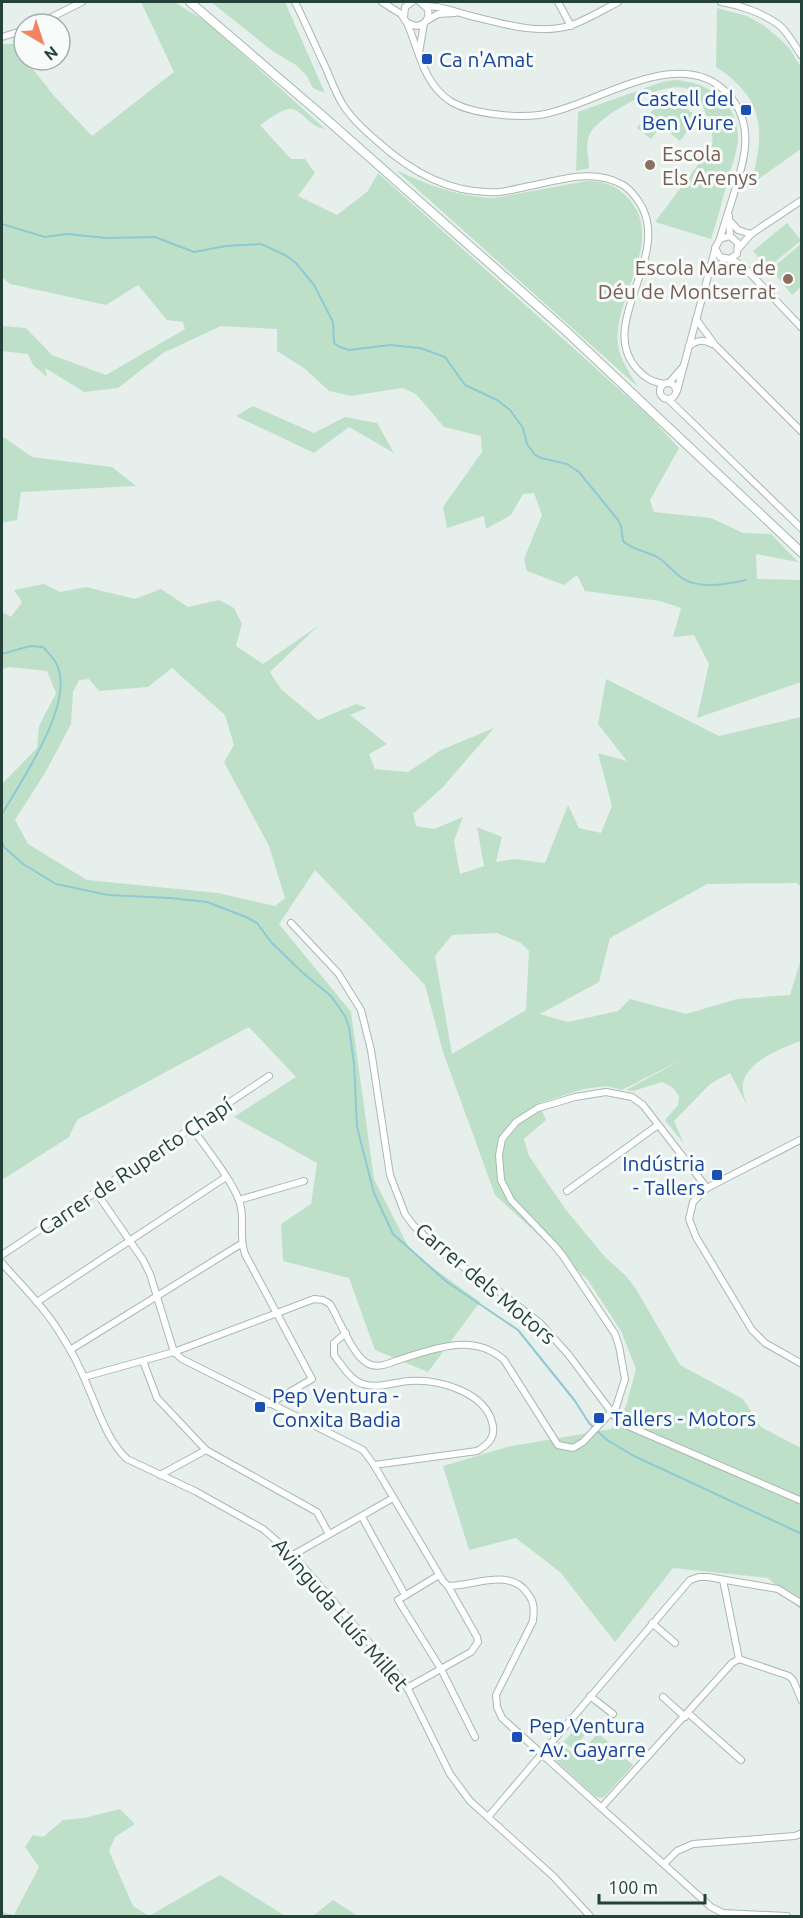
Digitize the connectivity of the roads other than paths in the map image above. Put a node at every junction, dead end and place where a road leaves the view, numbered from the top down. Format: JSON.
{"nodes":[{"id":1,"x":82,"y":2,"type":"edge"},
{"id":2,"x":190,"y":2,"type":"edge"},
{"id":3,"x":295,"y":2,"type":"edge"},
{"id":4,"x":382,"y":2,"type":"edge"},
{"id":5,"x":412,"y":2,"type":"edge"},
{"id":6,"x":558,"y":2,"type":"edge"},
{"id":7,"x":618,"y":2,"type":"edge"},
{"id":8,"x":721,"y":2,"type":"edge"},
{"id":9,"x":423,"y":4,"type":"edge"},
{"id":10,"x":62,"y":12,"type":"edge"},
{"id":11,"x":458,"y":12,"type":"junction"},
{"id":12,"x":406,"y":21,"type":"junction"},
{"id":13,"x":425,"y":22,"type":"junction"},
{"id":14,"x":571,"y":26,"type":"junction"},
{"id":15,"x":419,"y":54,"type":"junction"},
{"id":16,"x":801,"y":56,"type":"edge"},
{"id":17,"x":801,"y":200,"type":"edge"},
{"id":18,"x":730,"y":203,"type":"junction"},
{"id":19,"x":729,"y":220,"type":"junction"},
{"id":20,"x":751,"y":234,"type":"junction"},
{"id":21,"x":731,"y":237,"type":"junction"},
{"id":22,"x":720,"y":239,"type":"junction"},
{"id":23,"x":715,"y":248,"type":"junction"},
{"id":24,"x":738,"y":251,"type":"junction"},
{"id":25,"x":728,"y":260,"type":"junction"},
{"id":26,"x":743,"y":266,"type":"junction"},
{"id":27,"x":709,"y":277,"type":"junction"},
{"id":28,"x":696,"y":319,"type":"junction"},
{"id":29,"x":801,"y":328,"type":"edge"},
{"id":30,"x":715,"y":345,"type":"junction"},
{"id":31,"x":689,"y":347,"type":"junction"},
{"id":32,"x":683,"y":367,"type":"junction"},
{"id":33,"x":666,"y":383,"type":"junction"},
{"id":34,"x":676,"y":393,"type":"junction"},
{"id":35,"x":668,"y":399,"type":"junction"},
{"id":36,"x":684,"y":416,"type":"junction"},
{"id":37,"x":801,"y":432,"type":"edge"},
{"id":38,"x":801,"y":529,"type":"edge"},
{"id":39,"x":801,"y":553,"type":"edge"},
{"id":40,"x":291,"y":923,"type":"dead end"},
{"id":41,"x":269,"y":1076,"type":"dead end"},
{"id":42,"x":658,"y":1125,"type":"junction"},
{"id":43,"x":192,"y":1128,"type":"junction"},
{"id":44,"x":801,"y":1139,"type":"edge"},
{"id":45,"x":226,"y":1177,"type":"junction"},
{"id":46,"x":304,"y":1181,"type":"dead end"},
{"id":47,"x":707,"y":1188,"type":"junction"},
{"id":48,"x":567,"y":1191,"type":"dead end"},
{"id":49,"x":96,"y":1192,"type":"junction"},
{"id":50,"x":239,"y":1200,"type":"junction"},
{"id":51,"x":131,"y":1240,"type":"junction"},
{"id":52,"x":241,"y":1244,"type":"junction"},
{"id":53,"x":2,"y":1255,"type":"edge"},
{"id":54,"x":2,"y":1263,"type":"edge"},
{"id":55,"x":156,"y":1297,"type":"junction"},
{"id":56,"x":37,"y":1302,"type":"junction"},
{"id":57,"x":278,"y":1314,"type":"junction"},
{"id":58,"x":346,"y":1333,"type":"junction"},
{"id":59,"x":70,"y":1350,"type":"junction"},
{"id":60,"x":174,"y":1352,"type":"junction"},
{"id":61,"x":143,"y":1361,"type":"junction"},
{"id":62,"x":801,"y":1364,"type":"edge"},
{"id":63,"x":84,"y":1377,"type":"junction"},
{"id":64,"x":269,"y":1404,"type":"junction"},
{"id":65,"x":611,"y":1412,"type":"junction"},
{"id":66,"x":206,"y":1450,"type":"junction"},
{"id":67,"x":375,"y":1465,"type":"junction"},
{"id":68,"x":160,"y":1475,"type":"junction"},
{"id":69,"x":393,"y":1498,"type":"junction"},
{"id":70,"x":801,"y":1501,"type":"edge"},
{"id":71,"x":362,"y":1517,"type":"junction"},
{"id":72,"x":329,"y":1534,"type":"junction"},
{"id":73,"x":293,"y":1556,"type":"junction"},
{"id":74,"x":439,"y":1575,"type":"junction"},
{"id":75,"x":723,"y":1580,"type":"junction"},
{"id":76,"x":448,"y":1586,"type":"junction"},
{"id":77,"x":405,"y":1595,"type":"junction"},
{"id":78,"x":801,"y":1605,"type":"edge"},
{"id":79,"x":652,"y":1623,"type":"junction"},
{"id":80,"x":675,"y":1643,"type":"dead end"},
{"id":81,"x":739,"y":1659,"type":"junction"},
{"id":82,"x":441,"y":1669,"type":"junction"},
{"id":83,"x":407,"y":1688,"type":"junction"},
{"id":84,"x":590,"y":1696,"type":"junction"},
{"id":85,"x":663,"y":1697,"type":"dead end"},
{"id":86,"x":801,"y":1701,"type":"edge"},
{"id":87,"x":613,"y":1714,"type":"dead end"},
{"id":88,"x":686,"y":1715,"type":"junction"},
{"id":89,"x":475,"y":1737,"type":"dead end"},
{"id":90,"x":542,"y":1754,"type":"junction"},
{"id":91,"x":741,"y":1760,"type":"dead end"},
{"id":92,"x":601,"y":1808,"type":"junction"},
{"id":93,"x":488,"y":1817,"type":"junction"},
{"id":94,"x":801,"y":1833,"type":"edge"},
{"id":95,"x":664,"y":1864,"type":"junction"},
{"id":96,"x":590,"y":1917,"type":"edge"},
{"id":97,"x":787,"y":1917,"type":"edge"}],
"edges":[{"from":1,"to":10,"type":"street"},
{"from":2,"to":39,"type":"street"},
{"from":3,"to":33,"type":"street"},
{"from":4,"to":12,"type":"street"},
{"from":5,"to":12,"type":"street"},
{"from":6,"to":14,"type":"street"},
{"from":7,"to":14,"type":"street"},
{"from":8,"to":16,"type":"street"},
{"from":9,"to":11,"type":"street"},
{"from":9,"to":13,"type":"street"},
{"from":11,"to":13,"type":"street"},
{"from":11,"to":14,"type":"street"},
{"from":12,"to":13,"type":"street"},
{"from":12,"to":15,"type":"street"},
{"from":13,"to":15,"type":"street"},
{"from":15,"to":18,"type":"street"},
{"from":17,"to":20,"type":"street"},
{"from":18,"to":19,"type":"street"},
{"from":18,"to":22,"type":"street"},
{"from":19,"to":20,"type":"street"},
{"from":19,"to":21,"type":"street"},
{"from":20,"to":21,"type":"street"},
{"from":20,"to":24,"type":"street"},
{"from":21,"to":22,"type":"street"},
{"from":21,"to":24,"type":"street"},
{"from":22,"to":23,"type":"street"},
{"from":23,"to":25,"type":"street"},
{"from":23,"to":27,"type":"street"},
{"from":24,"to":25,"type":"street"},
{"from":24,"to":26,"type":"street"},
{"from":25,"to":26,"type":"street"},
{"from":25,"to":27,"type":"street"},
{"from":26,"to":29,"type":"street"},
{"from":27,"to":28,"type":"street"},
{"from":28,"to":30,"type":"street"},
{"from":28,"to":31,"type":"street"},
{"from":30,"to":31,"type":"street"},
{"from":30,"to":37,"type":"street"},
{"from":31,"to":32,"type":"street"},
{"from":32,"to":33,"type":"street"},
{"from":32,"to":34,"type":"street"},
{"from":33,"to":34,"type":"street"},
{"from":33,"to":35,"type":"street"},
{"from":34,"to":35,"type":"street"},
{"from":34,"to":36,"type":"street"},
{"from":35,"to":36,"type":"street"},
{"from":36,"to":38,"type":"street"},
{"from":40,"to":65,"type":"street","name":"Carrer dels Motors"},
{"from":41,"to":43,"type":"street","name":"Carrer de Ruperto Chapí"},
{"from":42,"to":47,"type":"street"},
{"from":42,"to":48,"type":"street"},
{"from":42,"to":65,"type":"street"},
{"from":43,"to":45,"type":"street"},
{"from":43,"to":49,"type":"street","name":"Carrer de Ruperto Chapí"},
{"from":44,"to":47,"type":"street"},
{"from":45,"to":50,"type":"street"},
{"from":45,"to":51,"type":"street"},
{"from":46,"to":50,"type":"street"},
{"from":47,"to":62,"type":"street"},
{"from":49,"to":51,"type":"street"},
{"from":49,"to":53,"type":"street","name":"Carrer de Ruperto Chapí"},
{"from":50,"to":52,"type":"street"},
{"from":51,"to":55,"type":"street"},
{"from":51,"to":56,"type":"street"},
{"from":52,"to":55,"type":"street"},
{"from":52,"to":57,"type":"street"},
{"from":54,"to":56,"type":"street","name":"Avinguda Lluís Millet"},
{"from":55,"to":59,"type":"street"},
{"from":55,"to":60,"type":"street"},
{"from":56,"to":59,"type":"street","name":"Avinguda Lluís Millet"},
{"from":57,"to":58,"type":"street"},
{"from":57,"to":60,"type":"street"},
{"from":57,"to":64,"type":"street"},
{"from":58,"to":65,"type":"street"},
{"from":58,"to":67,"type":"street"},
{"from":59,"to":63,"type":"street","name":"Avinguda Lluís Millet"},
{"from":60,"to":61,"type":"street"},
{"from":60,"to":64,"type":"street"},
{"from":61,"to":63,"type":"street"},
{"from":61,"to":66,"type":"street"},
{"from":63,"to":68,"type":"street","name":"Avinguda Lluís Millet"},
{"from":64,"to":67,"type":"street"},
{"from":65,"to":70,"type":"street","name":"Carrer dels Motors"},
{"from":66,"to":68,"type":"street"},
{"from":66,"to":72,"type":"street"},
{"from":67,"to":69,"type":"street"},
{"from":68,"to":73,"type":"street","name":"Avinguda Lluís Millet"},
{"from":69,"to":71,"type":"street"},
{"from":69,"to":74,"type":"street"},
{"from":71,"to":72,"type":"street"},
{"from":71,"to":77,"type":"street"},
{"from":72,"to":73,"type":"street"},
{"from":73,"to":83,"type":"street","name":"Avinguda Lluís Millet"},
{"from":74,"to":76,"type":"street"},
{"from":74,"to":77,"type":"street"},
{"from":75,"to":78,"type":"street"},
{"from":75,"to":79,"type":"street"},
{"from":75,"to":81,"type":"street"},
{"from":76,"to":82,"type":"street"},
{"from":76,"to":90,"type":"street"},
{"from":77,"to":82,"type":"street"},
{"from":79,"to":80,"type":"street"},
{"from":79,"to":84,"type":"street"},
{"from":81,"to":86,"type":"street"},
{"from":81,"to":88,"type":"street"},
{"from":82,"to":83,"type":"street"},
{"from":82,"to":89,"type":"street"},
{"from":83,"to":93,"type":"street","name":"Avinguda Lluís Millet"},
{"from":84,"to":87,"type":"street"},
{"from":84,"to":90,"type":"street"},
{"from":85,"to":88,"type":"street"},
{"from":88,"to":91,"type":"street"},
{"from":88,"to":92,"type":"street"},
{"from":90,"to":92,"type":"street"},
{"from":90,"to":93,"type":"street"},
{"from":92,"to":95,"type":"street"},
{"from":93,"to":96,"type":"street","name":"Avinguda Lluís Millet"},
{"from":94,"to":95,"type":"street"},
{"from":95,"to":97,"type":"street"}]}
